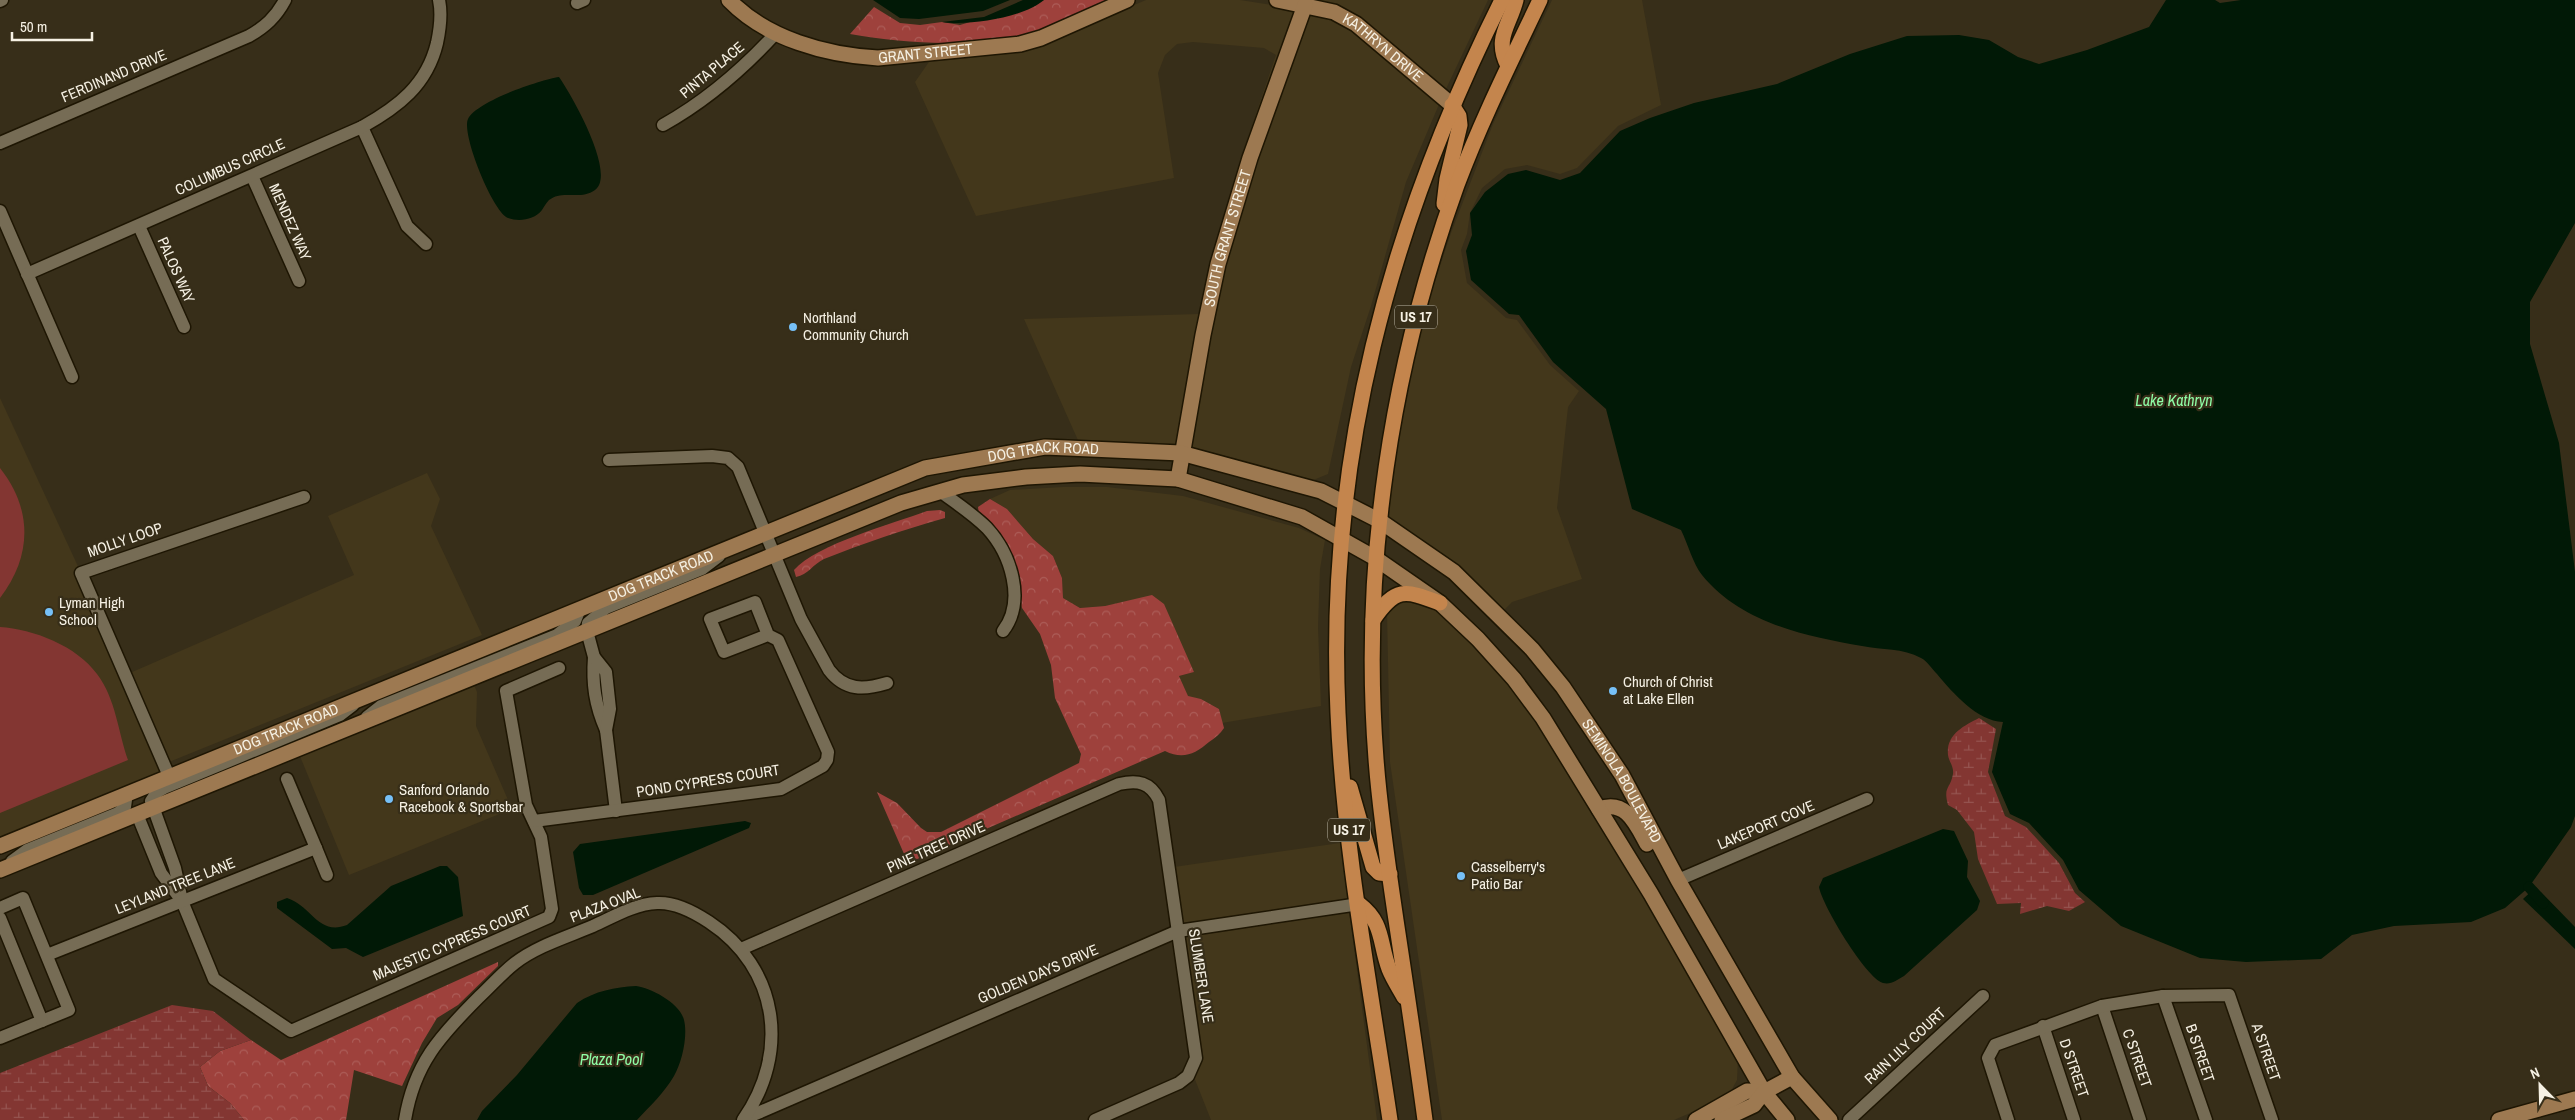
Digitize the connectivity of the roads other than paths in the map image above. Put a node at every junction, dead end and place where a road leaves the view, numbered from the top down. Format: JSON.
{"nodes":[{"id":1,"x":285,"y":0,"type":"edge"},
{"id":2,"x":439,"y":0,"type":"edge"},
{"id":3,"x":729,"y":0,"type":"edge"},
{"id":4,"x":1127,"y":0,"type":"edge"},
{"id":5,"x":1277,"y":0,"type":"edge"},
{"id":6,"x":1502,"y":0,"type":"edge"},
{"id":7,"x":1516,"y":0,"type":"edge"},
{"id":8,"x":1540,"y":0,"type":"edge"},
{"id":9,"x":1305,"y":5,"type":"junction"},
{"id":10,"x":776,"y":33,"type":"junction"},
{"id":11,"x":1508,"y":66,"type":"junction"},
{"id":12,"x":1452,"y":104,"type":"junction"},
{"id":13,"x":663,"y":125,"type":"dead end"},
{"id":14,"x":362,"y":127,"type":"junction"},
{"id":15,"x":0,"y":143,"type":"edge"},
{"id":16,"x":252,"y":176,"type":"junction"},
{"id":17,"x":0,"y":211,"type":"edge"},
{"id":18,"x":138,"y":226,"type":"junction"},
{"id":19,"x":1440,"y":235,"type":"junction"},
{"id":20,"x":426,"y":244,"type":"dead end"},
{"id":21,"x":27,"y":274,"type":"junction"},
{"id":22,"x":299,"y":281,"type":"dead end"},
{"id":23,"x":184,"y":327,"type":"dead end"},
{"id":24,"x":72,"y":377,"type":"dead end"},
{"id":25,"x":1181,"y":453,"type":"junction"},
{"id":26,"x":609,"y":460,"type":"dead end"},
{"id":27,"x":1178,"y":479,"type":"junction"},
{"id":28,"x":941,"y":492,"type":"junction"},
{"id":29,"x":304,"y":497,"type":"dead end"},
{"id":30,"x":1344,"y":501,"type":"junction"},
{"id":31,"x":1380,"y":521,"type":"junction"},
{"id":32,"x":765,"y":535,"type":"junction"},
{"id":33,"x":1340,"y":537,"type":"junction"},
{"id":34,"x":727,"y":550,"type":"junction"},
{"id":35,"x":774,"y":554,"type":"junction"},
{"id":36,"x":1375,"y":558,"type":"junction"},
{"id":37,"x":1440,"y":603,"type":"junction"},
{"id":38,"x":578,"y":611,"type":"junction"},
{"id":39,"x":1372,"y":620,"type":"junction"},
{"id":40,"x":587,"y":631,"type":"junction"},
{"id":41,"x":1002,"y":631,"type":"dead end"},
{"id":42,"x":768,"y":634,"type":"junction"},
{"id":43,"x":594,"y":656,"type":"junction"},
{"id":44,"x":560,"y":668,"type":"dead end"},
{"id":45,"x":887,"y":683,"type":"dead end"},
{"id":46,"x":608,"y":696,"type":"junction"},
{"id":47,"x":595,"y":698,"type":"junction"},
{"id":48,"x":356,"y":701,"type":"junction"},
{"id":49,"x":359,"y":724,"type":"junction"},
{"id":50,"x":606,"y":730,"type":"junction"},
{"id":51,"x":1341,"y":762,"type":"junction"},
{"id":52,"x":169,"y":776,"type":"junction"},
{"id":53,"x":287,"y":779,"type":"dead end"},
{"id":54,"x":1145,"y":783,"type":"joint"},
{"id":55,"x":127,"y":793,"type":"junction"},
{"id":56,"x":1866,"y":799,"type":"dead end"},
{"id":57,"x":152,"y":808,"type":"junction"},
{"id":58,"x":1599,"y":809,"type":"junction"},
{"id":59,"x":616,"y":811,"type":"junction"},
{"id":60,"x":138,"y":814,"type":"junction"},
{"id":61,"x":534,"y":821,"type":"junction"},
{"id":62,"x":18,"y":838,"type":"junction"},
{"id":63,"x":0,"y":846,"type":"edge"},
{"id":64,"x":316,"y":848,"type":"junction"},
{"id":65,"x":0,"y":854,"type":"edge"},
{"id":66,"x":0,"y":870,"type":"edge"},
{"id":67,"x":1390,"y":874,"type":"junction"},
{"id":68,"x":327,"y":875,"type":"dead end"},
{"id":69,"x":1678,"y":880,"type":"junction"},
{"id":70,"x":182,"y":901,"type":"junction"},
{"id":71,"x":1359,"y":904,"type":"junction"},
{"id":72,"x":0,"y":908,"type":"edge"},
{"id":73,"x":0,"y":918,"type":"edge"},
{"id":74,"x":1178,"y":931,"type":"junction"},
{"id":75,"x":741,"y":949,"type":"junction"},
{"id":76,"x":47,"y":955,"type":"junction"},
{"id":77,"x":1983,"y":996,"type":"dead end"},
{"id":78,"x":2163,"y":996,"type":"junction"},
{"id":79,"x":2102,"y":1006,"type":"junction"},
{"id":80,"x":1409,"y":1007,"type":"junction"},
{"id":81,"x":42,"y":1021,"type":"junction"},
{"id":82,"x":2043,"y":1026,"type":"junction"},
{"id":83,"x":0,"y":1038,"type":"edge"},
{"id":84,"x":1792,"y":1077,"type":"junction"},
{"id":85,"x":1764,"y":1092,"type":"junction"},
{"id":86,"x":2575,"y":1099,"type":"edge"},
{"id":87,"x":1729,"y":1119,"type":"edge"},
{"id":88,"x":405,"y":1120,"type":"edge"},
{"id":89,"x":743,"y":1120,"type":"edge"},
{"id":90,"x":1095,"y":1120,"type":"edge"},
{"id":91,"x":1390,"y":1120,"type":"edge"},
{"id":92,"x":1425,"y":1120,"type":"edge"},
{"id":93,"x":1696,"y":1120,"type":"edge"},
{"id":94,"x":1787,"y":1120,"type":"edge"},
{"id":95,"x":1830,"y":1120,"type":"edge"},
{"id":96,"x":1849,"y":1120,"type":"edge"},
{"id":97,"x":2008,"y":1120,"type":"edge"},
{"id":98,"x":2074,"y":1120,"type":"edge"},
{"id":99,"x":2140,"y":1120,"type":"edge"},
{"id":100,"x":2206,"y":1120,"type":"edge"},
{"id":101,"x":2272,"y":1120,"type":"edge"},
{"id":102,"x":2499,"y":1120,"type":"edge"}],
"edges":[{"from":1,"to":15,"type":"street","name":"FERDINAND DRIVE"},
{"from":2,"to":14,"type":"street","name":"COLUMBUS CIRCLE"},
{"from":3,"to":10,"type":"main road","name":"GRANT STREET"},
{"from":4,"to":10,"type":"main road","name":"GRANT STREET"},
{"from":5,"to":9,"type":"main road"},
{"from":6,"to":12,"type":"main road","number":"US 17"},
{"from":7,"to":11,"type":"main road"},
{"from":8,"to":11,"type":"main road","number":"US 17"},
{"from":9,"to":12,"type":"main road","name":"KATHRYN DRIVE"},
{"from":9,"to":25,"type":"main road","name":"SOUTH GRANT STREET"},
{"from":10,"to":13,"type":"street","name":"PINTA PLACE"},
{"from":11,"to":19,"type":"main road","number":"US 17"},
{"from":12,"to":19,"type":"main road"},
{"from":12,"to":30,"type":"main road","number":"US 17"},
{"from":14,"to":16,"type":"street","name":"COLUMBUS CIRCLE"},
{"from":14,"to":20,"type":"street"},
{"from":16,"to":18,"type":"street","name":"COLUMBUS CIRCLE"},
{"from":16,"to":22,"type":"street","name":"MENDEZ WAY"},
{"from":17,"to":21,"type":"street"},
{"from":18,"to":21,"type":"street","name":"COLUMBUS CIRCLE"},
{"from":18,"to":23,"type":"street","name":"PALOS WAY"},
{"from":19,"to":31,"type":"main road","number":"US 17"},
{"from":21,"to":24,"type":"street"},
{"from":25,"to":27,"type":"main road","name":"SOUTH GRANT STREET"},
{"from":25,"to":30,"type":"main road","name":"DOG TRACK ROAD"},
{"from":25,"to":32,"type":"main road","name":"DOG TRACK ROAD"},
{"from":26,"to":32,"type":"street"},
{"from":27,"to":28,"type":"main road","name":"DOG TRACK ROAD"},
{"from":27,"to":33,"type":"main road","name":"DOG TRACK ROAD"},
{"from":28,"to":35,"type":"main road","name":"DOG TRACK ROAD"},
{"from":28,"to":41,"type":"street"},
{"from":29,"to":52,"type":"street","name":"MOLLY LOOP"},
{"from":30,"to":31,"type":"main road","name":"SEMINOLA BOULEVARD"},
{"from":30,"to":33,"type":"main road","number":"US 17"},
{"from":31,"to":36,"type":"main road","number":"US 17"},
{"from":31,"to":69,"type":"main road","name":"SEMINOLA BOULEVARD"},
{"from":32,"to":34,"type":"main road","name":"DOG TRACK ROAD"},
{"from":32,"to":35,"type":"street"},
{"from":33,"to":36,"type":"main road"},
{"from":33,"to":51,"type":"main road","number":"US 17"},
{"from":34,"to":38,"type":"main road","name":"DOG TRACK ROAD"},
{"from":34,"to":40,"type":"street"},
{"from":35,"to":40,"type":"main road","name":"DOG TRACK ROAD"},
{"from":35,"to":45,"type":"street"},
{"from":36,"to":37,"type":"main road"},
{"from":36,"to":39,"type":"main road","number":"US 17"},
{"from":37,"to":39,"type":"main road"},
{"from":37,"to":58,"type":"main road"},
{"from":38,"to":48,"type":"main road","name":"DOG TRACK ROAD"},
{"from":38,"to":49,"type":"street"},
{"from":39,"to":67,"type":"main road","number":"US 17"},
{"from":40,"to":43,"type":"street"},
{"from":40,"to":49,"type":"main road","name":"DOG TRACK ROAD"},
{"from":42,"to":42,"type":"street","name":"POND CYPRESS COURT"},
{"from":42,"to":59,"type":"street","name":"POND CYPRESS COURT"},
{"from":43,"to":46,"type":"street"},
{"from":43,"to":47,"type":"street"},
{"from":44,"to":61,"type":"street","name":"MAJESTIC CYPRESS COURT"},
{"from":46,"to":47,"type":"street"},
{"from":46,"to":50,"type":"street"},
{"from":47,"to":50,"type":"street"},
{"from":48,"to":52,"type":"main road","name":"DOG TRACK ROAD"},
{"from":48,"to":57,"type":"street"},
{"from":49,"to":57,"type":"main road","name":"DOG TRACK ROAD"},
{"from":50,"to":59,"type":"street"},
{"from":51,"to":67,"type":"main road"},
{"from":51,"to":71,"type":"main road","number":"US 17"},
{"from":52,"to":55,"type":"main road","name":"DOG TRACK ROAD"},
{"from":53,"to":64,"type":"street"},
{"from":54,"to":74,"type":"street","name":"SLUMBER LANE"},
{"from":54,"to":75,"type":"street","name":"PINE TREE DRIVE"},
{"from":55,"to":62,"type":"main road","name":"DOG TRACK ROAD"},
{"from":55,"to":66,"type":"street"},
{"from":56,"to":69,"type":"street","name":"LAKEPORT COVE"},
{"from":57,"to":60,"type":"main road","name":"DOG TRACK ROAD"},
{"from":57,"to":70,"type":"street","name":"MAJESTIC CYPRESS COURT"},
{"from":58,"to":69,"type":"main road"},
{"from":58,"to":85,"type":"main road"},
{"from":59,"to":61,"type":"street","name":"POND CYPRESS COURT"},
{"from":60,"to":66,"type":"main road","name":"DOG TRACK ROAD"},
{"from":60,"to":70,"type":"street","name":"MAJESTIC CYPRESS COURT"},
{"from":61,"to":70,"type":"street","name":"MAJESTIC CYPRESS COURT"},
{"from":62,"to":63,"type":"main road","name":"DOG TRACK ROAD"},
{"from":62,"to":65,"type":"street"},
{"from":64,"to":68,"type":"street"},
{"from":64,"to":70,"type":"street","name":"LEYLAND TREE LANE"},
{"from":67,"to":80,"type":"main road","number":"US 17"},
{"from":69,"to":84,"type":"main road","name":"SEMINOLA BOULEVARD"},
{"from":70,"to":76,"type":"street","name":"LEYLAND TREE LANE"},
{"from":71,"to":74,"type":"street","name":"GOLDEN DAYS DRIVE"},
{"from":71,"to":80,"type":"main road"},
{"from":71,"to":91,"type":"main road","number":"US 17"},
{"from":72,"to":76,"type":"street"},
{"from":73,"to":81,"type":"street"},
{"from":74,"to":89,"type":"street","name":"GOLDEN DAYS DRIVE"},
{"from":74,"to":90,"type":"street","name":"SLUMBER LANE"},
{"from":75,"to":88,"type":"street","name":"PLAZA OVAL"},
{"from":75,"to":89,"type":"street","name":"PLAZA OVAL"},
{"from":76,"to":81,"type":"street"},
{"from":77,"to":96,"type":"street","name":"RAIN LILY COURT"},
{"from":78,"to":79,"type":"street"},
{"from":78,"to":100,"type":"street","name":"B STREET"},
{"from":78,"to":101,"type":"street","name":"A STREET"},
{"from":79,"to":82,"type":"street"},
{"from":79,"to":99,"type":"street","name":"C STREET"},
{"from":80,"to":92,"type":"main road","number":"US 17"},
{"from":81,"to":83,"type":"street"},
{"from":82,"to":97,"type":"street"},
{"from":82,"to":98,"type":"street","name":"D STREET"},
{"from":84,"to":85,"type":"main road"},
{"from":84,"to":95,"type":"main road","name":"SEMINOLA BOULEVARD"},
{"from":85,"to":87,"type":"main road"},
{"from":85,"to":93,"type":"main road"},
{"from":85,"to":94,"type":"main road"},
{"from":86,"to":102,"type":"main road"}]}
